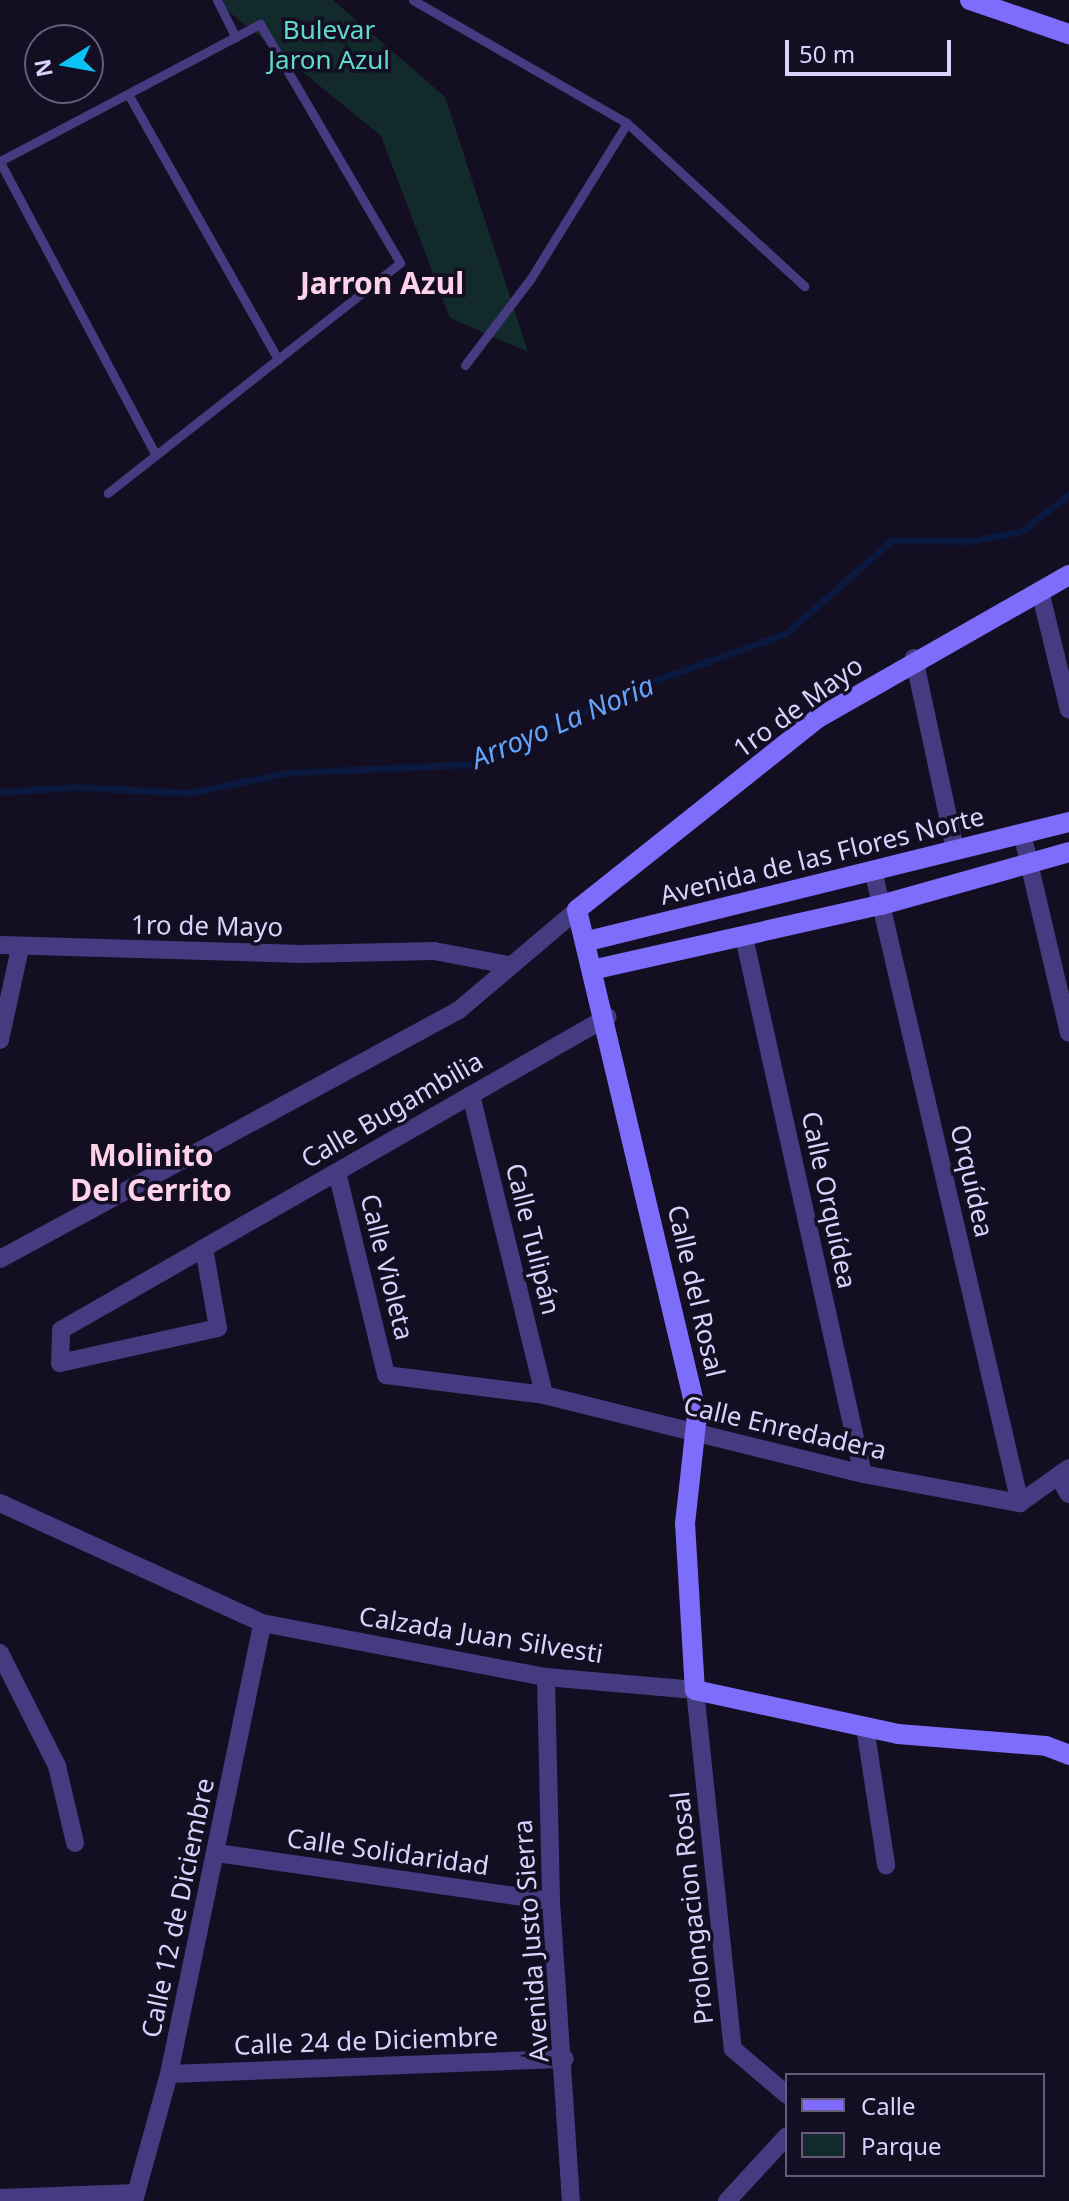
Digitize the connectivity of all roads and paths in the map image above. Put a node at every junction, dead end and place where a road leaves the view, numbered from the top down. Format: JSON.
{"nodes":[{"id":1,"x":217,"y":0,"type":"edge"},
{"id":2,"x":413,"y":0,"type":"edge"},
{"id":3,"x":970,"y":0,"type":"edge"},
{"id":4,"x":1069,"y":34,"type":"edge"},
{"id":5,"x":236,"y":38,"type":"junction"},
{"id":6,"x":128,"y":94,"type":"junction"},
{"id":7,"x":627,"y":123,"type":"junction"},
{"id":8,"x":0,"y":161,"type":"edge"},
{"id":9,"x":804,"y":286,"type":"dead end"},
{"id":10,"x":278,"y":359,"type":"junction"},
{"id":11,"x":465,"y":365,"type":"dead end"},
{"id":12,"x":156,"y":455,"type":"junction"},
{"id":13,"x":108,"y":493,"type":"dead end"},
{"id":14,"x":1069,"y":575,"type":"edge"},
{"id":15,"x":1040,"y":591,"type":"junction"},
{"id":16,"x":914,"y":658,"type":"junction"},
{"id":17,"x":1069,"y":710,"type":"edge"},
{"id":18,"x":1069,"y":822,"type":"edge"},
{"id":19,"x":1022,"y":833,"type":"junction"},
{"id":20,"x":955,"y":850,"type":"junction"},
{"id":21,"x":1069,"y":852,"type":"edge"},
{"id":22,"x":1027,"y":863,"type":"junction"},
{"id":23,"x":873,"y":870,"type":"junction"},
{"id":24,"x":881,"y":905,"type":"junction"},
{"id":25,"x":577,"y":910,"type":"junction"},
{"id":26,"x":744,"y":937,"type":"junction"},
{"id":27,"x":588,"y":941,"type":"junction"},
{"id":28,"x":0,"y":945,"type":"edge"},
{"id":29,"x":20,"y":948,"type":"junction"},
{"id":30,"x":508,"y":965,"type":"junction"},
{"id":31,"x":596,"y":969,"type":"junction"},
{"id":32,"x":607,"y":1017,"type":"junction"},
{"id":33,"x":1069,"y":1033,"type":"edge"},
{"id":34,"x":0,"y":1040,"type":"edge"},
{"id":35,"x":471,"y":1095,"type":"junction"},
{"id":36,"x":337,"y":1172,"type":"junction"},
{"id":37,"x":204,"y":1248,"type":"junction"},
{"id":38,"x":0,"y":1259,"type":"edge"},
{"id":39,"x":386,"y":1375,"type":"joint"},
{"id":40,"x":544,"y":1395,"type":"junction"},
{"id":41,"x":695,"y":1435,"type":"junction"},
{"id":42,"x":1063,"y":1472,"type":"edge"},
{"id":43,"x":863,"y":1474,"type":"junction"},
{"id":44,"x":1069,"y":1494,"type":"edge"},
{"id":45,"x":0,"y":1503,"type":"edge"},
{"id":46,"x":1020,"y":1503,"type":"junction"},
{"id":47,"x":262,"y":1623,"type":"junction"},
{"id":48,"x":0,"y":1653,"type":"edge"},
{"id":49,"x":546,"y":1677,"type":"junction"},
{"id":50,"x":695,"y":1690,"type":"junction"},
{"id":51,"x":865,"y":1727,"type":"junction"},
{"id":52,"x":1069,"y":1755,"type":"edge"},
{"id":53,"x":75,"y":1843,"type":"dead end"},
{"id":54,"x":217,"y":1853,"type":"junction"},
{"id":55,"x":886,"y":1865,"type":"dead end"},
{"id":56,"x":551,"y":1901,"type":"junction"},
{"id":57,"x":565,"y":2059,"type":"junction"},
{"id":58,"x":169,"y":2074,"type":"junction"},
{"id":59,"x":785,"y":2093,"type":"edge"},
{"id":60,"x":785,"y":2138,"type":"edge"},
{"id":61,"x":135,"y":2197,"type":"edge"},
{"id":62,"x":0,"y":2198,"type":"edge"},
{"id":63,"x":571,"y":2201,"type":"edge"},
{"id":64,"x":727,"y":2201,"type":"edge"}],
"edges":[{"from":1,"to":5,"type":"lane"},
{"from":2,"to":7,"type":"lane"},
{"from":3,"to":4,"type":"street"},
{"from":5,"to":6,"type":"lane"},
{"from":5,"to":10,"type":"lane"},
{"from":6,"to":8,"type":"lane"},
{"from":6,"to":10,"type":"lane"},
{"from":7,"to":9,"type":"lane"},
{"from":7,"to":11,"type":"lane"},
{"from":8,"to":12,"type":"lane"},
{"from":10,"to":12,"type":"lane"},
{"from":12,"to":13,"type":"lane"},
{"from":14,"to":15,"type":"street","name":"1ro de Mayo"},
{"from":15,"to":16,"type":"street","name":"1ro de Mayo"},
{"from":15,"to":17,"type":"street"},
{"from":16,"to":20,"type":"street"},
{"from":16,"to":25,"type":"street","name":"1ro de Mayo"},
{"from":18,"to":19,"type":"street","name":"Avenida de las Flores Norte"},
{"from":19,"to":20,"type":"street","name":"Avenida de las Flores Norte"},
{"from":19,"to":22,"type":"street"},
{"from":20,"to":23,"type":"street","name":"Avenida de las Flores Norte"},
{"from":21,"to":22,"type":"street"},
{"from":22,"to":24,"type":"street"},
{"from":22,"to":33,"type":"street"},
{"from":23,"to":24,"type":"street","name":"Orquídea"},
{"from":23,"to":27,"type":"street","name":"Avenida de las Flores Norte"},
{"from":24,"to":26,"type":"street"},
{"from":24,"to":46,"type":"street","name":"Orquídea"},
{"from":25,"to":27,"type":"street","name":"Calle del Rosal"},
{"from":25,"to":30,"type":"street"},
{"from":26,"to":31,"type":"street"},
{"from":26,"to":43,"type":"street","name":"Calle Orquídea"},
{"from":27,"to":31,"type":"street","name":"Calle del Rosal"},
{"from":28,"to":29,"type":"street","name":"1ro de Mayo"},
{"from":29,"to":30,"type":"street","name":"1ro de Mayo"},
{"from":29,"to":34,"type":"street"},
{"from":30,"to":38,"type":"street"},
{"from":31,"to":32,"type":"street","name":"Calle del Rosal"},
{"from":32,"to":35,"type":"street","name":"Calle Bugambilia"},
{"from":32,"to":41,"type":"street","name":"Calle del Rosal"},
{"from":35,"to":36,"type":"street","name":"Calle Bugambilia"},
{"from":35,"to":40,"type":"street","name":"Calle Tulipán"},
{"from":36,"to":37,"type":"street","name":"Calle Bugambilia"},
{"from":36,"to":39,"type":"street","name":"Calle Violeta"},
{"from":37,"to":37,"type":"street","name":"Calle Bugambilia"},
{"from":39,"to":40,"type":"street","name":"Calle Enredadera"},
{"from":40,"to":41,"type":"street","name":"Calle Enredadera"},
{"from":41,"to":43,"type":"street","name":"Calle Enredadera"},
{"from":41,"to":50,"type":"street","name":"Calle del Rosal"},
{"from":42,"to":44,"type":"street"},
{"from":42,"to":46,"type":"street"},
{"from":43,"to":46,"type":"street","name":"Calle Enredadera"},
{"from":45,"to":47,"type":"street","name":"Calzada Juan Silvesti"},
{"from":47,"to":49,"type":"street","name":"Calzada Juan Silvesti"},
{"from":47,"to":54,"type":"street","name":"Calle 12 de Diciembre"},
{"from":48,"to":53,"type":"street"},
{"from":49,"to":50,"type":"street","name":"Calzada Juan Silvesti"},
{"from":49,"to":56,"type":"street","name":"Avenida Justo Sierra"},
{"from":50,"to":51,"type":"street","name":"Calzada Juan Silvesti"},
{"from":50,"to":59,"type":"street","name":"Prolongacion Rosal"},
{"from":51,"to":52,"type":"street","name":"Calzada Juan Silvesti"},
{"from":51,"to":55,"type":"street"},
{"from":54,"to":56,"type":"street","name":"Calle Solidaridad"},
{"from":54,"to":58,"type":"street","name":"Calle 12 de Diciembre"},
{"from":56,"to":57,"type":"street","name":"Avenida Justo Sierra"},
{"from":57,"to":58,"type":"street","name":"Calle 24 de Diciembre"},
{"from":57,"to":63,"type":"street","name":"Avenida Justo Sierra"},
{"from":58,"to":61,"type":"street","name":"Calle 12 de Diciembre"},
{"from":60,"to":64,"type":"street"},
{"from":61,"to":62,"type":"street"}]}
